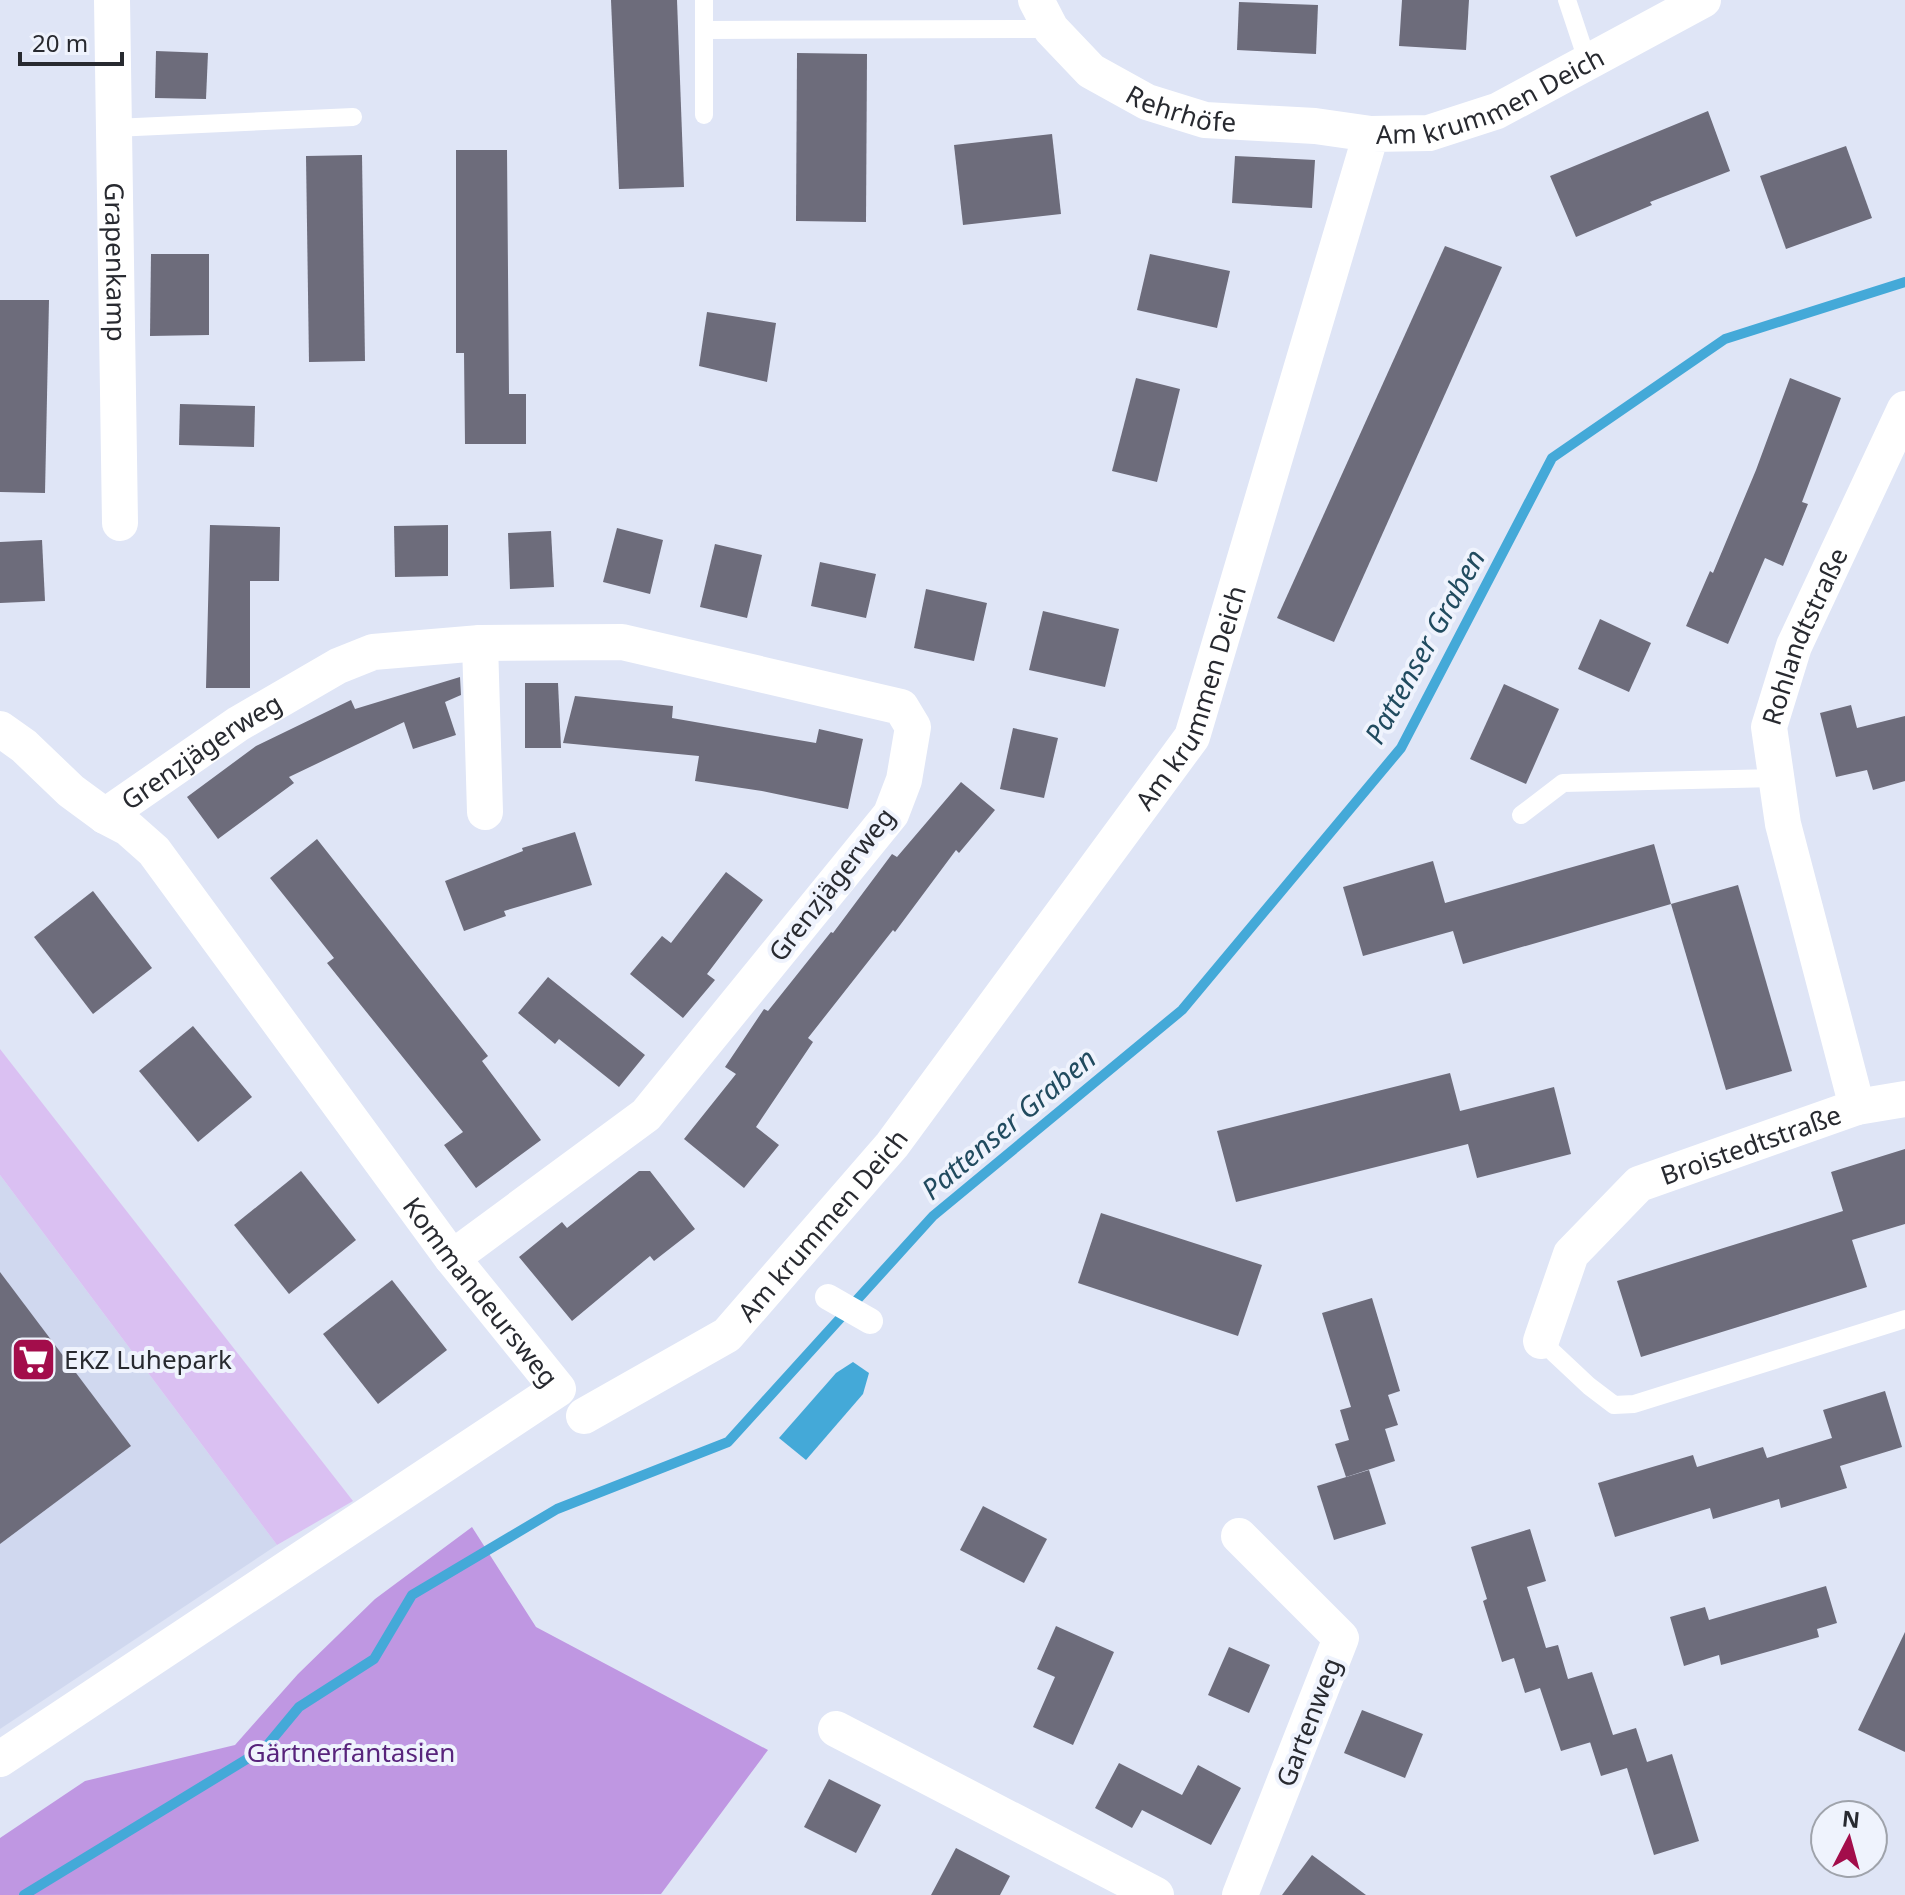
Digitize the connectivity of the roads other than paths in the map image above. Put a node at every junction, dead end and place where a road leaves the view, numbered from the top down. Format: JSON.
{"nodes":[{"id":1,"x":112,"y":0,"type":"edge"},
{"id":2,"x":704,"y":0,"type":"edge"},
{"id":3,"x":1567,"y":0,"type":"edge"},
{"id":4,"x":1703,"y":0,"type":"edge"},
{"id":5,"x":1044,"y":14,"type":"edge"},
{"id":6,"x":704,"y":30,"type":"junction"},
{"id":7,"x":1588,"y":63,"type":"junction"},
{"id":8,"x":704,"y":115,"type":"dead end"},
{"id":9,"x":353,"y":117,"type":"dead end"},
{"id":10,"x":114,"y":128,"type":"junction"},
{"id":11,"x":1371,"y":134,"type":"junction"},
{"id":12,"x":1905,"y":409,"type":"edge"},
{"id":13,"x":120,"y":523,"type":"dead end"},
{"id":14,"x":480,"y":643,"type":"junction"},
{"id":15,"x":0,"y":729,"type":"edge"},
{"id":16,"x":1776,"y":778,"type":"junction"},
{"id":17,"x":485,"y":812,"type":"dead end"},
{"id":18,"x":1521,"y":815,"type":"dead end"},
{"id":19,"x":105,"y":816,"type":"junction"},
{"id":20,"x":1905,"y":1099,"type":"edge"},
{"id":21,"x":1857,"y":1107,"type":"junction"},
{"id":22,"x":452,"y":1258,"type":"junction"},
{"id":23,"x":828,"y":1297,"type":"dead end"},
{"id":24,"x":1905,"y":1319,"type":"edge"},
{"id":25,"x":870,"y":1321,"type":"dead end"},
{"id":26,"x":1541,"y":1341,"type":"joint"},
{"id":27,"x":584,"y":1416,"type":"dead end"},
{"id":28,"x":1239,"y":1536,"type":"dead end"},
{"id":29,"x":836,"y":1729,"type":"dead end"},
{"id":30,"x":0,"y":1759,"type":"edge"},
{"id":31,"x":1156,"y":1895,"type":"edge"},
{"id":32,"x":1240,"y":1895,"type":"edge"}],
"edges":[{"from":1,"to":10,"type":"street","name":"Grapenkamp"},
{"from":2,"to":6,"type":"lane"},
{"from":3,"to":7,"type":"lane"},
{"from":4,"to":7,"type":"street","name":"Am krummen Deich"},
{"from":5,"to":6,"type":"lane"},
{"from":5,"to":11,"type":"street","name":"Rehrhöfe"},
{"from":6,"to":8,"type":"lane"},
{"from":7,"to":11,"type":"street","name":"Am krummen Deich"},
{"from":9,"to":10,"type":"lane"},
{"from":10,"to":13,"type":"street","name":"Grapenkamp"},
{"from":11,"to":27,"type":"street","name":"Am krummen Deich"},
{"from":12,"to":16,"type":"street","name":"Rohlandtstraße"},
{"from":14,"to":17,"type":"street"},
{"from":14,"to":19,"type":"street","name":"Grenzjägerweg"},
{"from":14,"to":22,"type":"street","name":"Grenzjägerweg"},
{"from":15,"to":19,"type":"street","name":"Kommandeursweg"},
{"from":16,"to":18,"type":"lane"},
{"from":16,"to":21,"type":"street","name":"Rohlandtstraße"},
{"from":19,"to":22,"type":"street","name":"Kommandeursweg"},
{"from":20,"to":21,"type":"street","name":"Broistedtstraße"},
{"from":21,"to":26,"type":"street","name":"Broistedtstraße"},
{"from":22,"to":30,"type":"street","name":"Kommandeursweg"},
{"from":23,"to":25,"type":"street"},
{"from":24,"to":26,"type":"lane"},
{"from":28,"to":32,"type":"street","name":"Gartenweg"},
{"from":29,"to":31,"type":"street"}]}
